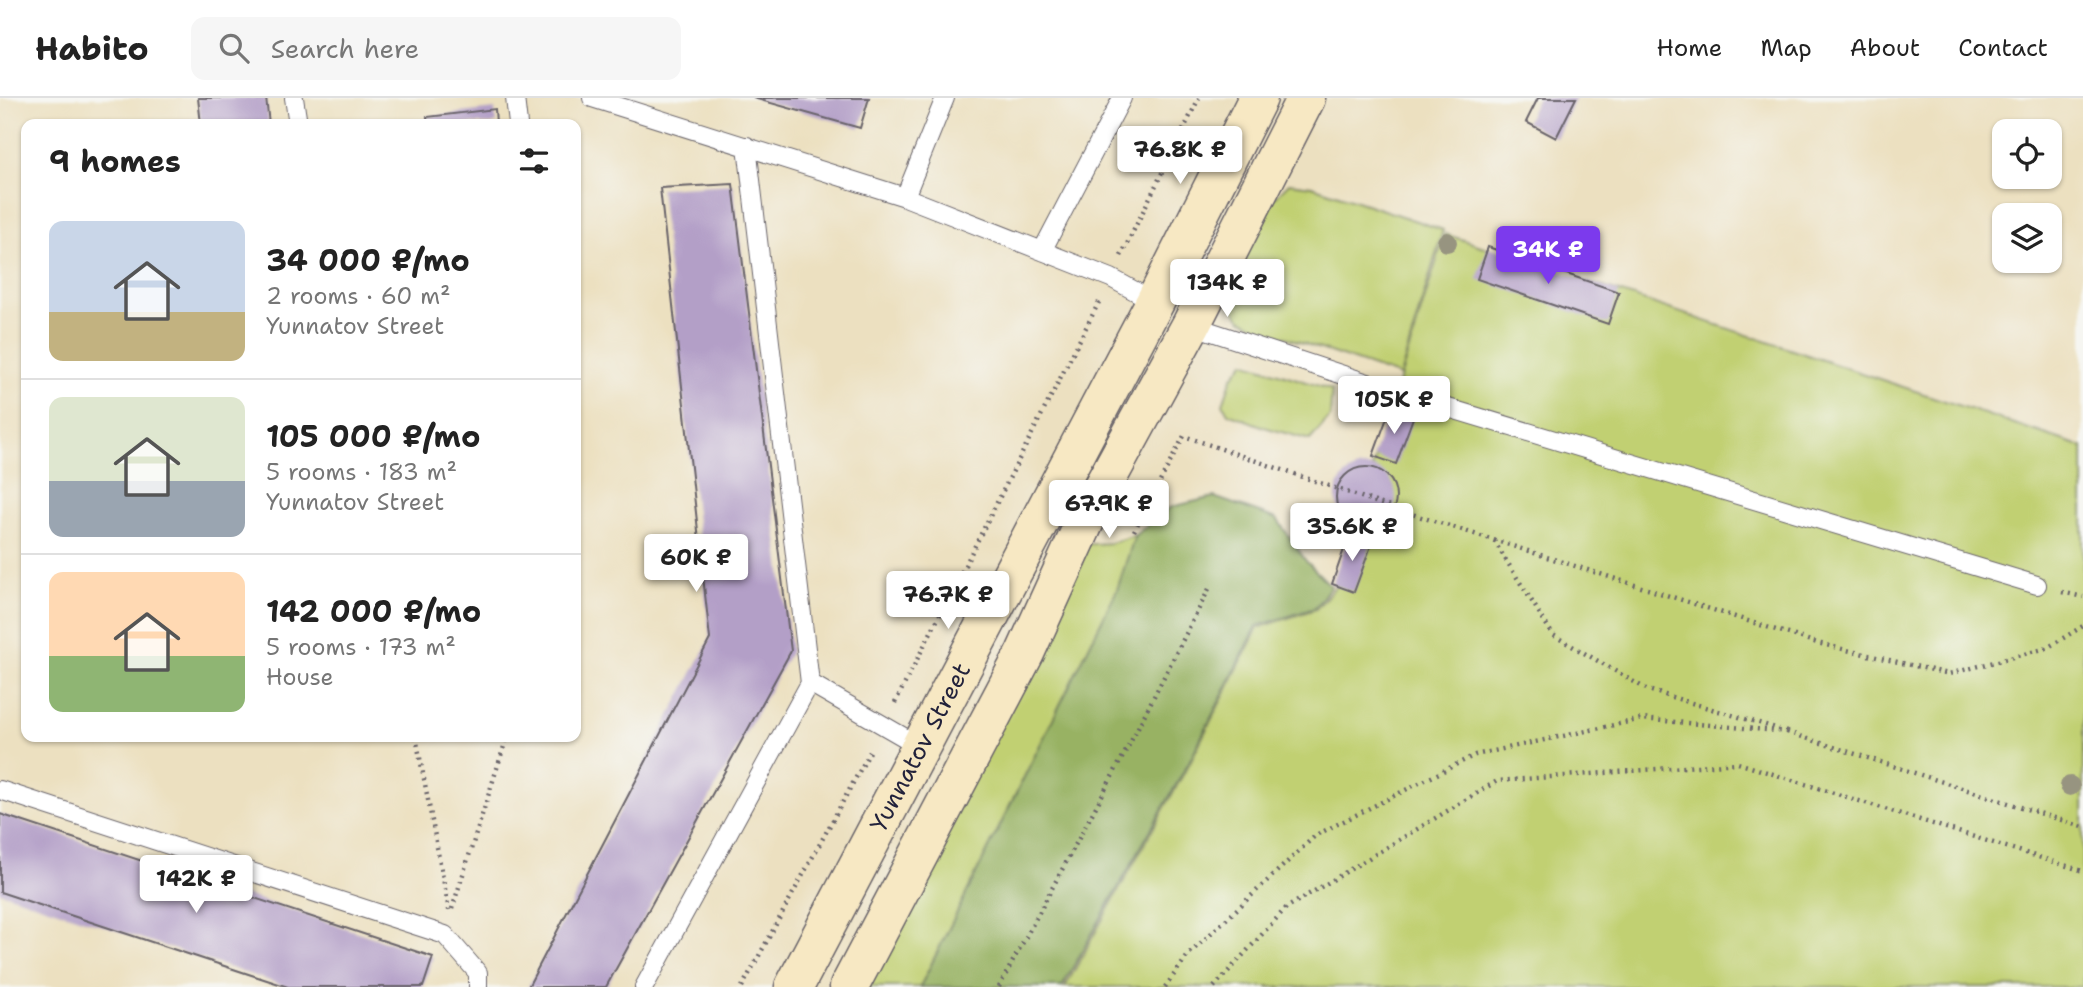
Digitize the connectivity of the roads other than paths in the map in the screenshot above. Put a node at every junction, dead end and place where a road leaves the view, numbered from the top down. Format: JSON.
{"nodes":[{"id":1,"x":295,"y":98,"type":"edge"},
{"id":2,"x":514,"y":98,"type":"edge"},
{"id":3,"x":593,"y":98,"type":"edge"},
{"id":4,"x":945,"y":98,"type":"edge"},
{"id":5,"x":1122,"y":98,"type":"edge"},
{"id":6,"x":1258,"y":98,"type":"edge"},
{"id":7,"x":1306,"y":98,"type":"edge"},
{"id":8,"x":623,"y":103,"type":"edge"},
{"id":9,"x":297,"y":119,"type":"edge"},
{"id":10,"x":517,"y":119,"type":"edge"},
{"id":11,"x":747,"y":146,"type":"junction"},
{"id":12,"x":905,"y":197,"type":"junction"},
{"id":13,"x":1042,"y":251,"type":"junction"},
{"id":14,"x":1155,"y":302,"type":"junction"},
{"id":15,"x":1191,"y":325,"type":"junction"},
{"id":16,"x":2037,"y":585,"type":"dead end"},
{"id":17,"x":810,"y":683,"type":"junction"},
{"id":18,"x":921,"y":747,"type":"junction"},
{"id":19,"x":0,"y":790,"type":"edge"},
{"id":20,"x":478,"y":987,"type":"edge"},
{"id":21,"x":644,"y":987,"type":"edge"},
{"id":22,"x":794,"y":987,"type":"edge"},
{"id":23,"x":849,"y":987,"type":"edge"}],
"edges":[{"from":1,"to":9,"type":"lane"},
{"from":2,"to":10,"type":"lane"},
{"from":3,"to":8,"type":"lane"},
{"from":4,"to":12,"type":"lane"},
{"from":5,"to":13,"type":"lane"},
{"from":6,"to":14,"type":"main road","name":"Yunnatov Street"},
{"from":7,"to":15,"type":"main road","name":"Yunnatov Street"},
{"from":8,"to":11,"type":"lane"},
{"from":11,"to":12,"type":"lane"},
{"from":11,"to":17,"type":"lane"},
{"from":12,"to":13,"type":"lane"},
{"from":13,"to":14,"type":"lane"},
{"from":14,"to":18,"type":"main road","name":"Yunnatov Street"},
{"from":15,"to":16,"type":"lane"},
{"from":15,"to":23,"type":"main road","name":"Yunnatov Street"},
{"from":17,"to":18,"type":"lane"},
{"from":17,"to":21,"type":"lane"},
{"from":18,"to":22,"type":"main road","name":"Yunnatov Street"},
{"from":19,"to":20,"type":"lane"}]}
